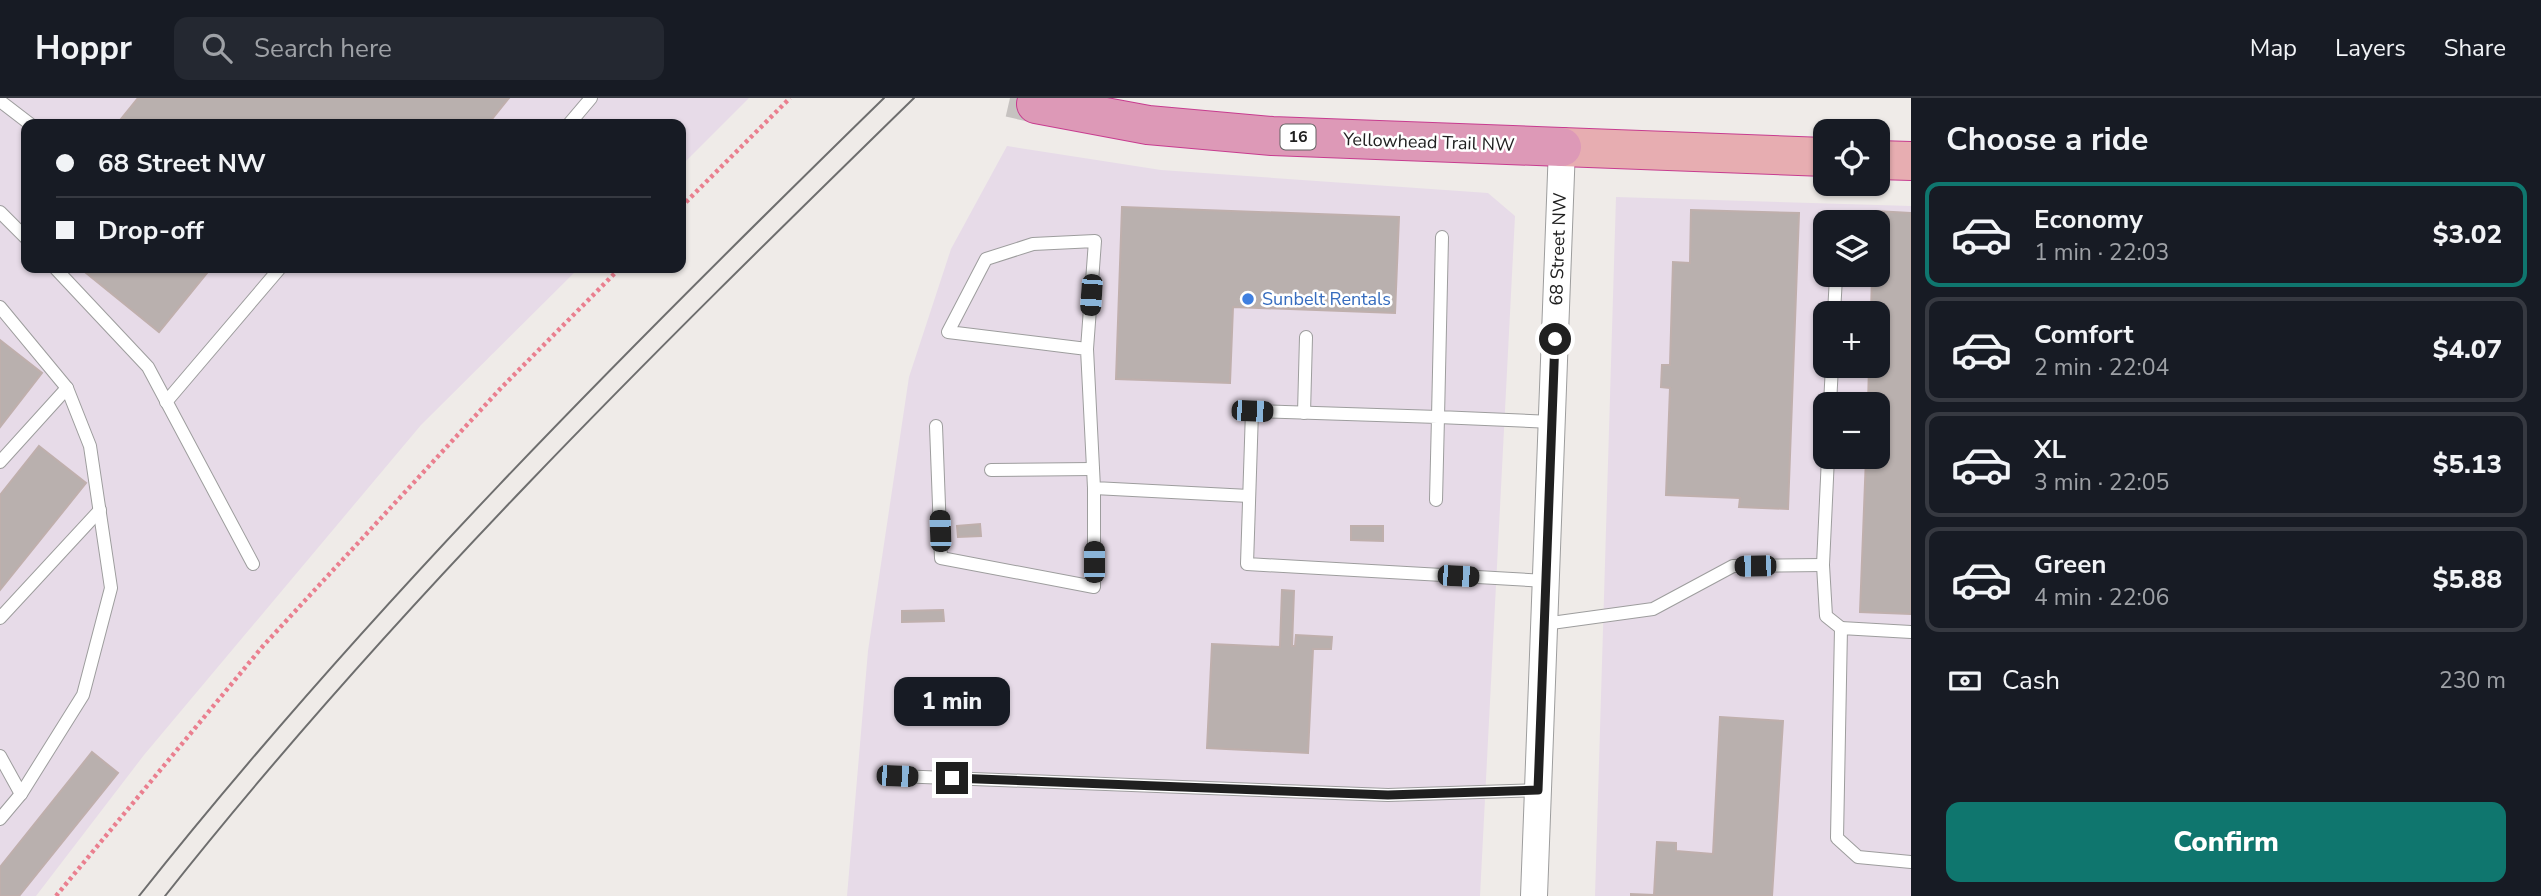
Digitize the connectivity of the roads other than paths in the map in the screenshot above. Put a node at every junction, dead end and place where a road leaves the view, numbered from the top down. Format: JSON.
{"nodes":[{"id":1,"x":591,"y":98,"type":"edge"},
{"id":2,"x":0,"y":101,"type":"edge"},
{"id":3,"x":1036,"y":104,"type":"dead end"},
{"id":4,"x":23,"y":119,"type":"edge"},
{"id":5,"x":573,"y":119,"type":"edge"},
{"id":6,"x":1562,"y":147,"type":"junction"},
{"id":7,"x":1813,"y":157,"type":"edge"},
{"id":8,"x":1890,"y":160,"type":"edge"},
{"id":9,"x":1911,"y":161,"type":"edge"},
{"id":10,"x":0,"y":212,"type":"edge"},
{"id":11,"x":21,"y":233,"type":"edge"},
{"id":12,"x":1442,"y":237,"type":"dead end"},
{"id":13,"x":60,"y":273,"type":"edge"},
{"id":14,"x":276,"y":273,"type":"edge"},
{"id":15,"x":0,"y":307,"type":"edge"},
{"id":16,"x":1306,"y":337,"type":"dead end"},
{"id":17,"x":1087,"y":349,"type":"junction"},
{"id":18,"x":67,"y":388,"type":"junction"},
{"id":19,"x":166,"y":402,"type":"junction"},
{"id":20,"x":1304,"y":413,"type":"junction"},
{"id":21,"x":1438,"y":417,"type":"junction"},
{"id":22,"x":1552,"y":422,"type":"junction"},
{"id":23,"x":936,"y":426,"type":"dead end"},
{"id":24,"x":0,"y":462,"type":"edge"},
{"id":25,"x":1094,"y":469,"type":"junction"},
{"id":26,"x":1827,"y":469,"type":"edge"},
{"id":27,"x":991,"y":470,"type":"dead end"},
{"id":28,"x":1094,"y":488,"type":"junction"},
{"id":29,"x":1249,"y":496,"type":"junction"},
{"id":30,"x":1436,"y":500,"type":"dead end"},
{"id":31,"x":100,"y":510,"type":"junction"},
{"id":32,"x":253,"y":564,"type":"dead end"},
{"id":33,"x":1823,"y":565,"type":"junction"},
{"id":34,"x":1546,"y":581,"type":"junction"},
{"id":35,"x":0,"y":618,"type":"edge"},
{"id":36,"x":1544,"y":624,"type":"junction"},
{"id":37,"x":1841,"y":628,"type":"junction"},
{"id":38,"x":1911,"y":632,"type":"edge"},
{"id":39,"x":0,"y":756,"type":"edge"},
{"id":40,"x":897,"y":776,"type":"dead end"},
{"id":41,"x":1538,"y":790,"type":"junction"},
{"id":42,"x":21,"y":794,"type":"junction"},
{"id":43,"x":0,"y":819,"type":"edge"},
{"id":44,"x":1911,"y":862,"type":"edge"},
{"id":45,"x":1534,"y":896,"type":"edge"}],
"edges":[{"from":1,"to":5,"type":"lane"},
{"from":2,"to":4,"type":"lane"},
{"from":3,"to":6,"type":"highway","name":"Yellowhead Trail NW","number":"16"},
{"from":6,"to":7,"type":"highway","name":"Yellowhead Trail NW","number":"16"},
{"from":6,"to":22,"type":"street","name":"68 Street NW"},
{"from":8,"to":9,"type":"highway"},
{"from":10,"to":11,"type":"lane"},
{"from":12,"to":21,"type":"lane"},
{"from":13,"to":19,"type":"lane"},
{"from":14,"to":19,"type":"lane"},
{"from":15,"to":18,"type":"lane"},
{"from":16,"to":20,"type":"lane"},
{"from":17,"to":17,"type":"lane"},
{"from":17,"to":25,"type":"lane"},
{"from":18,"to":24,"type":"lane"},
{"from":18,"to":31,"type":"lane"},
{"from":19,"to":32,"type":"lane"},
{"from":20,"to":21,"type":"lane"},
{"from":20,"to":29,"type":"lane"},
{"from":21,"to":22,"type":"lane"},
{"from":21,"to":30,"type":"lane"},
{"from":22,"to":34,"type":"street","name":"68 Street NW"},
{"from":23,"to":28,"type":"lane"},
{"from":25,"to":27,"type":"lane"},
{"from":25,"to":28,"type":"lane"},
{"from":26,"to":33,"type":"lane"},
{"from":28,"to":29,"type":"lane"},
{"from":29,"to":34,"type":"lane"},
{"from":31,"to":35,"type":"lane"},
{"from":31,"to":42,"type":"lane"},
{"from":33,"to":36,"type":"lane"},
{"from":33,"to":37,"type":"lane"},
{"from":34,"to":36,"type":"street","name":"68 Street NW"},
{"from":36,"to":41,"type":"street","name":"68 Street NW"},
{"from":37,"to":38,"type":"lane"},
{"from":37,"to":44,"type":"lane"},
{"from":39,"to":42,"type":"lane"},
{"from":40,"to":41,"type":"lane"},
{"from":41,"to":45,"type":"street","name":"68 Street NW"},
{"from":42,"to":43,"type":"lane"}]}
